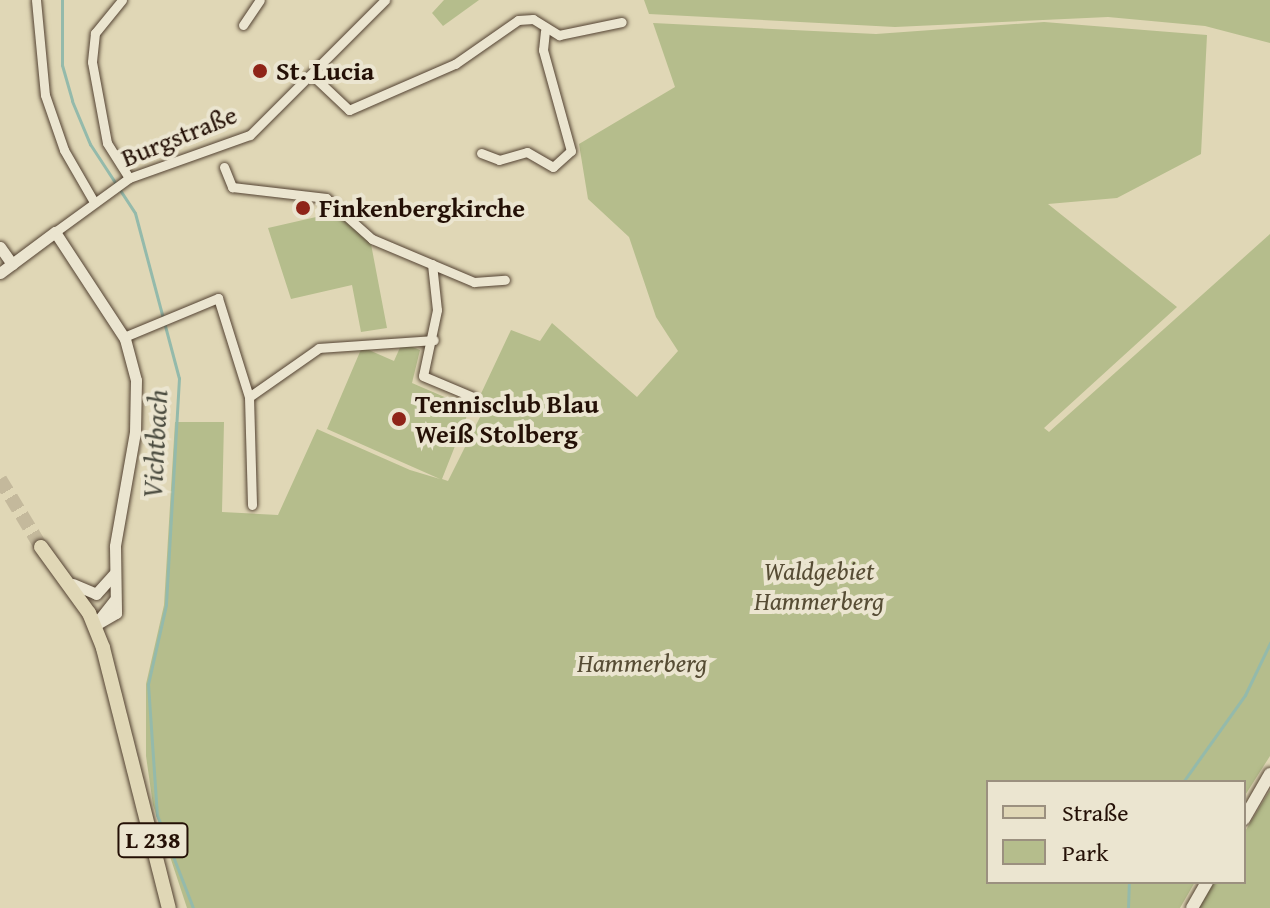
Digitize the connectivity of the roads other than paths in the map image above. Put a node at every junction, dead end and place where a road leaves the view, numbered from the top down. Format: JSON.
{"nodes":[{"id":1,"x":36,"y":0,"type":"edge"},
{"id":2,"x":122,"y":0,"type":"edge"},
{"id":3,"x":251,"y":0,"type":"edge"},
{"id":4,"x":260,"y":0,"type":"edge"},
{"id":5,"x":385,"y":0,"type":"edge"},
{"id":6,"x":622,"y":22,"type":"dead end"},
{"id":7,"x":545,"y":31,"type":"junction"},
{"id":8,"x":312,"y":75,"type":"junction"},
{"id":9,"x":481,"y":153,"type":"dead end"},
{"id":10,"x":224,"y":167,"type":"dead end"},
{"id":11,"x":123,"y":182,"type":"junction"},
{"id":12,"x":94,"y":202,"type":"junction"},
{"id":13,"x":55,"y":232,"type":"junction"},
{"id":14,"x":0,"y":247,"type":"edge"},
{"id":15,"x":12,"y":264,"type":"junction"},
{"id":16,"x":432,"y":264,"type":"junction"},
{"id":17,"x":0,"y":273,"type":"edge"},
{"id":18,"x":505,"y":280,"type":"dead end"},
{"id":19,"x":124,"y":337,"type":"junction"},
{"id":20,"x":434,"y":340,"type":"junction"},
{"id":21,"x":249,"y":397,"type":"junction"},
{"id":22,"x":473,"y":397,"type":"dead end"},
{"id":23,"x":252,"y":505,"type":"dead end"},
{"id":24,"x":41,"y":547,"type":"tunnel mouth"},
{"id":25,"x":115,"y":573,"type":"junction"},
{"id":26,"x":63,"y":576,"type":"junction"},
{"id":27,"x":95,"y":625,"type":"junction"},
{"id":28,"x":1270,"y":774,"type":"edge"},
{"id":29,"x":1246,"y":816,"type":"edge"},
{"id":30,"x":1206,"y":884,"type":"edge"},
{"id":31,"x":173,"y":907,"type":"edge"},
{"id":32,"x":1192,"y":908,"type":"edge"}],
"edges":[{"from":1,"to":12,"type":"street"},
{"from":2,"to":11,"type":"street"},
{"from":3,"to":4,"type":"street"},
{"from":5,"to":8,"type":"street","name":"Burgstraße"},
{"from":6,"to":7,"type":"street"},
{"from":7,"to":8,"type":"street"},
{"from":7,"to":9,"type":"street"},
{"from":8,"to":11,"type":"street","name":"Burgstraße"},
{"from":10,"to":16,"type":"street"},
{"from":11,"to":12,"type":"street","name":"Burgstraße"},
{"from":12,"to":13,"type":"street","name":"Burgstraße"},
{"from":13,"to":15,"type":"street"},
{"from":13,"to":19,"type":"street"},
{"from":14,"to":15,"type":"street"},
{"from":15,"to":17,"type":"street"},
{"from":16,"to":18,"type":"street"},
{"from":16,"to":20,"type":"street"},
{"from":19,"to":21,"type":"street"},
{"from":19,"to":25,"type":"street"},
{"from":20,"to":21,"type":"street"},
{"from":20,"to":22,"type":"street"},
{"from":21,"to":23,"type":"street"},
{"from":24,"to":26,"type":"main road","number":"L 238"},
{"from":25,"to":26,"type":"street"},
{"from":25,"to":27,"type":"street"},
{"from":26,"to":27,"type":"main road","number":"L 238"},
{"from":27,"to":31,"type":"main road","number":"L 238"},
{"from":28,"to":29,"type":"main road"},
{"from":30,"to":32,"type":"main road"}]}
